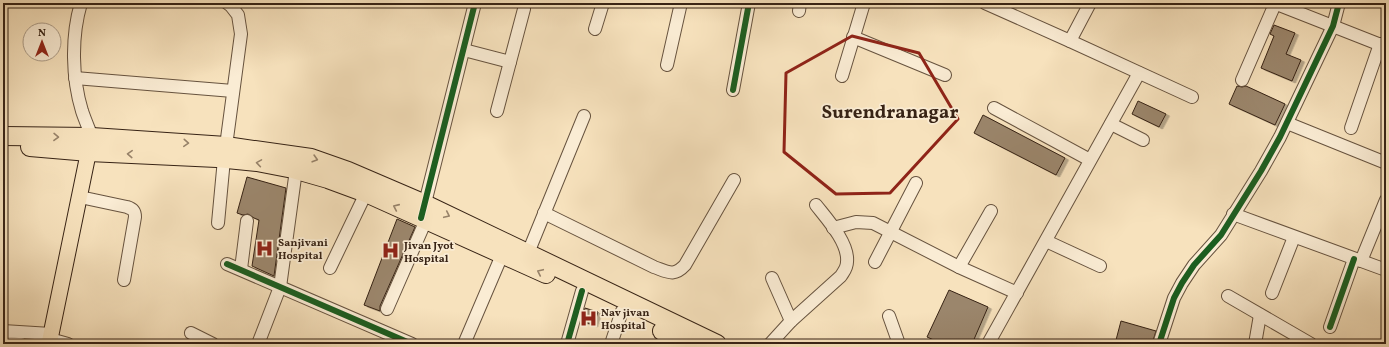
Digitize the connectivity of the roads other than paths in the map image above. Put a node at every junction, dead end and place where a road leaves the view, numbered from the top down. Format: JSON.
{"nodes":[{"id":1,"x":81,"y":3,"type":"edge"},
{"id":2,"x":227,"y":3,"type":"edge"},
{"id":3,"x":475,"y":3,"type":"edge"},
{"id":4,"x":602,"y":3,"type":"edge"},
{"id":5,"x":681,"y":3,"type":"edge"},
{"id":6,"x":749,"y":3,"type":"edge"},
{"id":7,"x":864,"y":3,"type":"edge"},
{"id":8,"x":985,"y":3,"type":"edge"},
{"id":9,"x":1274,"y":3,"type":"edge"},
{"id":10,"x":1339,"y":3,"type":"edge"},
{"id":11,"x":1089,"y":5,"type":"dead end"},
{"id":12,"x":524,"y":9,"type":"dead end"},
{"id":13,"x":1333,"y":26,"type":"junction"},
{"id":14,"x":594,"y":29,"type":"dead end"},
{"id":15,"x":853,"y":37,"type":"junction"},
{"id":16,"x":1070,"y":40,"type":"junction"},
{"id":17,"x":1383,"y":45,"type":"edge"},
{"id":18,"x":464,"y":50,"type":"junction"},
{"id":19,"x":510,"y":62,"type":"junction"},
{"id":20,"x":668,"y":65,"type":"dead end"},
{"id":21,"x":1139,"y":73,"type":"junction"},
{"id":22,"x":945,"y":75,"type":"dead end"},
{"id":23,"x":842,"y":76,"type":"dead end"},
{"id":24,"x":75,"y":78,"type":"junction"},
{"id":25,"x":1242,"y":80,"type":"dead end"},
{"id":26,"x":733,"y":90,"type":"dead end"},
{"id":27,"x":233,"y":91,"type":"junction"},
{"id":28,"x":1192,"y":98,"type":"dead end"},
{"id":29,"x":994,"y":108,"type":"dead end"},
{"id":30,"x":497,"y":111,"type":"dead end"},
{"id":31,"x":584,"y":116,"type":"dead end"},
{"id":32,"x":1287,"y":123,"type":"junction"},
{"id":33,"x":1111,"y":124,"type":"junction"},
{"id":34,"x":1351,"y":128,"type":"dead end"},
{"id":35,"x":3,"y":136,"type":"edge"},
{"id":36,"x":1143,"y":140,"type":"dead end"},
{"id":37,"x":3,"y":145,"type":"edge"},
{"id":38,"x":90,"y":145,"type":"junction"},
{"id":39,"x":225,"y":152,"type":"junction"},
{"id":40,"x":1090,"y":160,"type":"junction"},
{"id":41,"x":1386,"y":163,"type":"edge"},
{"id":42,"x":296,"y":170,"type":"junction"},
{"id":43,"x":734,"y":180,"type":"dead end"},
{"id":44,"x":916,"y":183,"type":"dead end"},
{"id":45,"x":366,"y":193,"type":"junction"},
{"id":46,"x":80,"y":196,"type":"junction"},
{"id":47,"x":1386,"y":200,"type":"edge"},
{"id":48,"x":816,"y":205,"type":"dead end"},
{"id":49,"x":991,"y":211,"type":"dead end"},
{"id":50,"x":544,"y":212,"type":"junction"},
{"id":51,"x":424,"y":214,"type":"junction"},
{"id":52,"x":1233,"y":214,"type":"junction"},
{"id":53,"x":247,"y":221,"type":"dead end"},
{"id":54,"x":218,"y":223,"type":"dead end"},
{"id":55,"x":833,"y":228,"type":"junction"},
{"id":56,"x":891,"y":232,"type":"junction"},
{"id":57,"x":1294,"y":237,"type":"junction"},
{"id":58,"x":1046,"y":240,"type":"junction"},
{"id":59,"x":528,"y":253,"type":"junction"},
{"id":60,"x":502,"y":255,"type":"junction"},
{"id":61,"x":1358,"y":260,"type":"junction"},
{"id":62,"x":875,"y":262,"type":"dead end"},
{"id":63,"x":227,"y":264,"type":"dead end"},
{"id":64,"x":1100,"y":266,"type":"dead end"},
{"id":65,"x":959,"y":267,"type":"junction"},
{"id":66,"x":330,"y":268,"type":"dead end"},
{"id":67,"x":240,"y":269,"type":"junction"},
{"id":68,"x":1386,"y":270,"type":"edge"},
{"id":69,"x":772,"y":278,"type":"dead end"},
{"id":70,"x":124,"y":280,"type":"dead end"},
{"id":71,"x":280,"y":287,"type":"junction"},
{"id":72,"x":582,"y":291,"type":"junction"},
{"id":73,"x":1017,"y":293,"type":"junction"},
{"id":74,"x":1272,"y":293,"type":"dead end"},
{"id":75,"x":1228,"y":296,"type":"dead end"},
{"id":76,"x":387,"y":309,"type":"dead end"},
{"id":77,"x":622,"y":311,"type":"junction"},
{"id":78,"x":1260,"y":315,"type":"junction"},
{"id":79,"x":889,"y":316,"type":"dead end"},
{"id":80,"x":791,"y":321,"type":"junction"},
{"id":81,"x":1330,"y":327,"type":"dead end"},
{"id":82,"x":3,"y":331,"type":"edge"},
{"id":83,"x":191,"y":333,"type":"dead end"},
{"id":84,"x":50,"y":339,"type":"edge"},
{"id":85,"x":386,"y":339,"type":"edge"},
{"id":86,"x":3,"y":343,"type":"edge"},
{"id":87,"x":1307,"y":343,"type":"edge"},
{"id":88,"x":21,"y":344,"type":"edge"},
{"id":89,"x":68,"y":344,"type":"edge"},
{"id":90,"x":213,"y":344,"type":"edge"},
{"id":91,"x":258,"y":344,"type":"edge"},
{"id":92,"x":412,"y":344,"type":"edge"},
{"id":93,"x":464,"y":344,"type":"edge"},
{"id":94,"x":567,"y":344,"type":"edge"},
{"id":95,"x":611,"y":344,"type":"edge"},
{"id":96,"x":687,"y":344,"type":"edge"},
{"id":97,"x":717,"y":344,"type":"edge"},
{"id":98,"x":770,"y":344,"type":"edge"},
{"id":99,"x":899,"y":344,"type":"edge"},
{"id":100,"x":988,"y":344,"type":"edge"},
{"id":101,"x":1159,"y":344,"type":"edge"},
{"id":102,"x":1255,"y":344,"type":"edge"}],
"edges":[{"from":1,"to":24,"type":"street"},
{"from":2,"to":27,"type":"street"},
{"from":3,"to":18,"type":"street"},
{"from":4,"to":14,"type":"street"},
{"from":5,"to":20,"type":"street"},
{"from":6,"to":26,"type":"street"},
{"from":7,"to":15,"type":"street"},
{"from":8,"to":16,"type":"street"},
{"from":9,"to":13,"type":"street"},
{"from":9,"to":25,"type":"street"},
{"from":10,"to":13,"type":"street"},
{"from":11,"to":16,"type":"street"},
{"from":12,"to":19,"type":"street"},
{"from":13,"to":17,"type":"street"},
{"from":13,"to":32,"type":"street"},
{"from":15,"to":22,"type":"street"},
{"from":15,"to":23,"type":"street"},
{"from":16,"to":21,"type":"street"},
{"from":17,"to":34,"type":"street"},
{"from":18,"to":19,"type":"street"},
{"from":18,"to":51,"type":"street"},
{"from":19,"to":30,"type":"street"},
{"from":21,"to":28,"type":"street"},
{"from":21,"to":33,"type":"street"},
{"from":24,"to":27,"type":"street"},
{"from":24,"to":38,"type":"street"},
{"from":27,"to":39,"type":"street"},
{"from":29,"to":40,"type":"street"},
{"from":31,"to":50,"type":"street"},
{"from":32,"to":41,"type":"street"},
{"from":32,"to":52,"type":"street"},
{"from":33,"to":36,"type":"street"},
{"from":33,"to":40,"type":"street"},
{"from":35,"to":38,"type":"highway","one_way":true},
{"from":37,"to":38,"type":"highway"},
{"from":38,"to":39,"type":"highway"},
{"from":38,"to":46,"type":"main road"},
{"from":42,"to":39,"type":"highway","one_way":true},
{"from":39,"to":51,"type":"highway","one_way":true},
{"from":39,"to":54,"type":"street"},
{"from":40,"to":58,"type":"street"},
{"from":42,"to":45,"type":"highway"},
{"from":42,"to":71,"type":"street"},
{"from":43,"to":50,"type":"street"},
{"from":44,"to":56,"type":"street"},
{"from":51,"to":45,"type":"highway","one_way":true},
{"from":45,"to":66,"type":"street"},
{"from":46,"to":70,"type":"street"},
{"from":46,"to":84,"type":"main road"},
{"from":47,"to":61,"type":"street"},
{"from":48,"to":55,"type":"street"},
{"from":49,"to":65,"type":"street"},
{"from":50,"to":59,"type":"street"},
{"from":51,"to":59,"type":"highway","one_way":true},
{"from":51,"to":60,"type":"highway"},
{"from":51,"to":76,"type":"street"},
{"from":52,"to":57,"type":"street"},
{"from":52,"to":101,"type":"street"},
{"from":53,"to":67,"type":"street"},
{"from":55,"to":56,"type":"street"},
{"from":55,"to":80,"type":"street"},
{"from":56,"to":62,"type":"street"},
{"from":56,"to":65,"type":"street"},
{"from":57,"to":61,"type":"street"},
{"from":57,"to":74,"type":"street"},
{"from":58,"to":64,"type":"street"},
{"from":58,"to":73,"type":"street"},
{"from":59,"to":97,"type":"highway"},
{"from":72,"to":60,"type":"highway","one_way":true},
{"from":60,"to":93,"type":"street"},
{"from":61,"to":68,"type":"street"},
{"from":61,"to":81,"type":"street"},
{"from":63,"to":67,"type":"street"},
{"from":65,"to":73,"type":"street"},
{"from":67,"to":71,"type":"street"},
{"from":69,"to":80,"type":"street"},
{"from":71,"to":85,"type":"street"},
{"from":71,"to":91,"type":"street"},
{"from":72,"to":77,"type":"highway"},
{"from":72,"to":94,"type":"street"},
{"from":73,"to":100,"type":"street"},
{"from":75,"to":78,"type":"street"},
{"from":77,"to":95,"type":"street"},
{"from":77,"to":96,"type":"highway"},
{"from":78,"to":87,"type":"street"},
{"from":78,"to":102,"type":"street"},
{"from":79,"to":99,"type":"street"},
{"from":80,"to":98,"type":"street"},
{"from":82,"to":84,"type":"street"},
{"from":83,"to":90,"type":"street"},
{"from":84,"to":89,"type":"street"},
{"from":85,"to":92,"type":"street"},
{"from":86,"to":88,"type":"street"}]}
